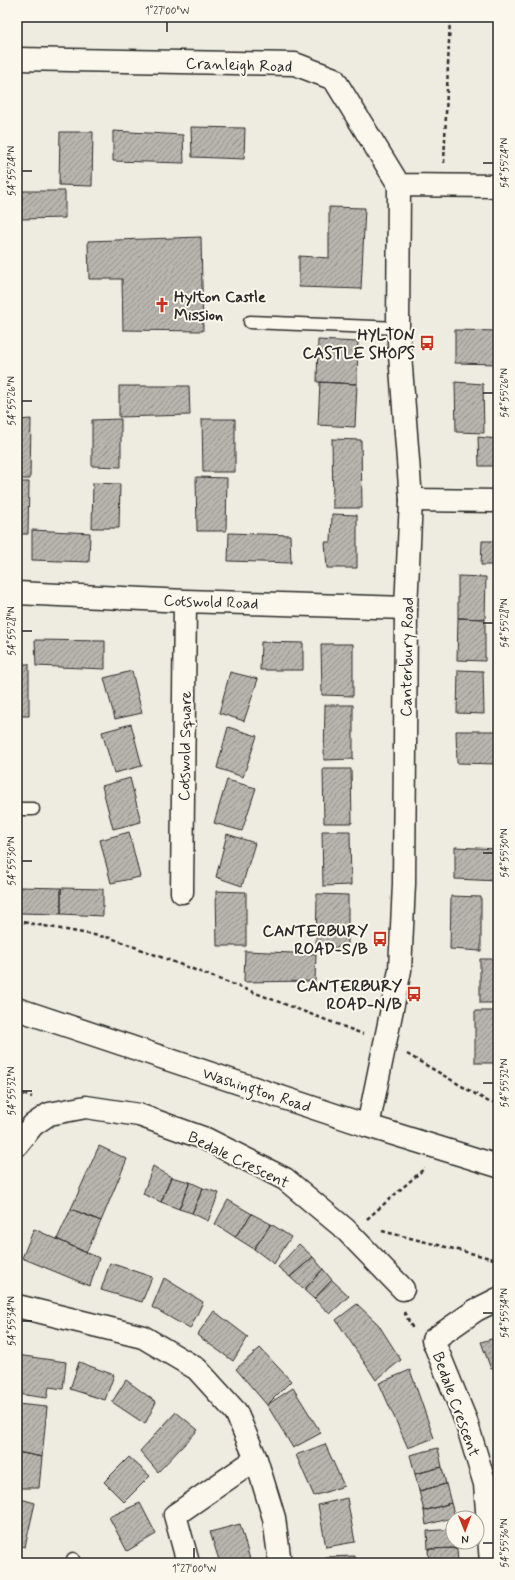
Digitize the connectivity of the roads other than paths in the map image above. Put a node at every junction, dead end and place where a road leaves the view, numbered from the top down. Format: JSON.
{"nodes":[{"id":1,"x":17,"y":59,"type":"edge"},
{"id":2,"x":400,"y":185,"type":"junction"},
{"id":3,"x":498,"y":186,"type":"edge"},
{"id":4,"x":250,"y":322,"type":"dead end"},
{"id":5,"x":398,"y":328,"type":"junction"},
{"id":6,"x":411,"y":500,"type":"junction"},
{"id":7,"x":498,"y":501,"type":"edge"},
{"id":8,"x":17,"y":593,"type":"edge"},
{"id":9,"x":185,"y":601,"type":"junction"},
{"id":10,"x":406,"y":608,"type":"junction"},
{"id":11,"x":17,"y":809,"type":"edge"},
{"id":12,"x":33,"y":809,"type":"dead end"},
{"id":13,"x":182,"y":892,"type":"dead end"},
{"id":14,"x":17,"y":1009,"type":"edge"},
{"id":15,"x":368,"y":1126,"type":"junction"},
{"id":16,"x":17,"y":1145,"type":"edge"},
{"id":17,"x":498,"y":1166,"type":"edge"},
{"id":18,"x":403,"y":1289,"type":"road end"},
{"id":19,"x":498,"y":1299,"type":"edge"},
{"id":20,"x":17,"y":1306,"type":"edge"},
{"id":21,"x":256,"y":1459,"type":"junction"},
{"id":22,"x":187,"y":1559,"type":"dead end"},
{"id":23,"x":280,"y":1563,"type":"edge"},
{"id":24,"x":491,"y":1563,"type":"edge"}],
"edges":[{"from":1,"to":2,"type":"street","name":"Cranleigh Road"},
{"from":2,"to":3,"type":"street"},
{"from":2,"to":5,"type":"street","name":"Canterbury Road"},
{"from":4,"to":5,"type":"lane"},
{"from":5,"to":6,"type":"street","name":"Canterbury Road"},
{"from":6,"to":7,"type":"street"},
{"from":6,"to":10,"type":"street","name":"Canterbury Road"},
{"from":8,"to":9,"type":"street","name":"Cotswold Road"},
{"from":9,"to":10,"type":"street","name":"Cotswold Road"},
{"from":9,"to":13,"type":"street","name":"Cotswold Square"},
{"from":10,"to":15,"type":"street","name":"Canterbury Road"},
{"from":11,"to":12,"type":"lane"},
{"from":14,"to":15,"type":"street","name":"Washington Road"},
{"from":15,"to":17,"type":"street","name":"Washington Road"},
{"from":16,"to":18,"type":"street","name":"Bedale Crescent"},
{"from":19,"to":24,"type":"street","name":"Bedale Crescent"},
{"from":20,"to":21,"type":"street"},
{"from":21,"to":22,"type":"street"},
{"from":21,"to":23,"type":"street"}]}
